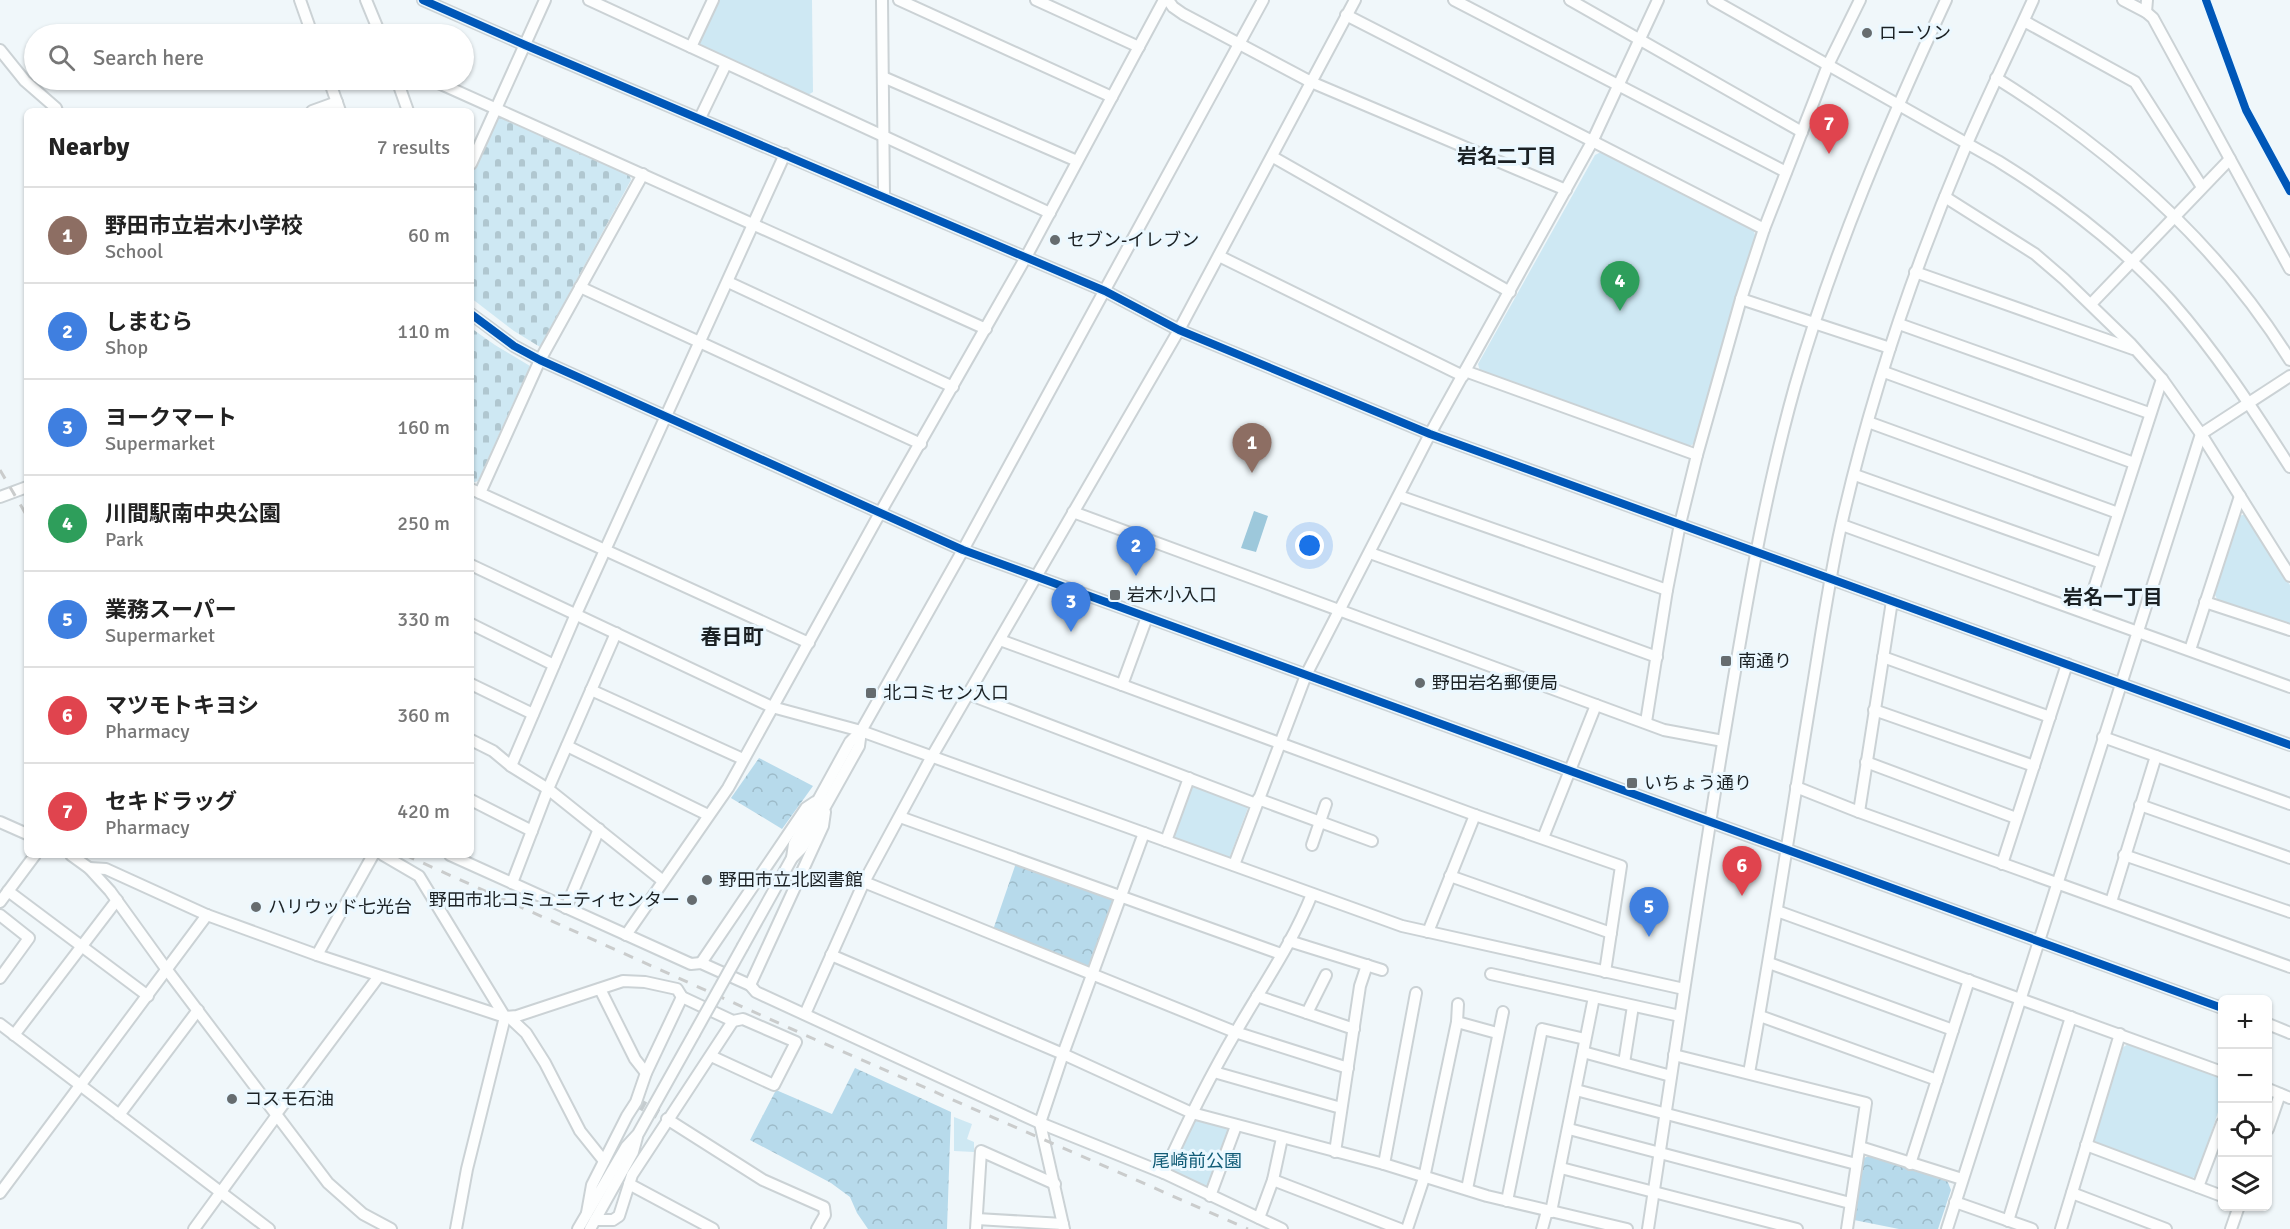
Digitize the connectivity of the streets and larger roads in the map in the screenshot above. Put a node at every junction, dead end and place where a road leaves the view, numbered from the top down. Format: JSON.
{"nodes":[{"id":1,"x":300,"y":0,"type":"edge"},
{"id":2,"x":366,"y":0,"type":"edge"},
{"id":3,"x":423,"y":0,"type":"edge"},
{"id":4,"x":545,"y":0,"type":"edge"},
{"id":5,"x":590,"y":0,"type":"edge"},
{"id":6,"x":713,"y":0,"type":"edge"},
{"id":7,"x":882,"y":0,"type":"edge"},
{"id":8,"x":899,"y":0,"type":"edge"},
{"id":9,"x":1036,"y":0,"type":"edge"},
{"id":10,"x":1166,"y":0,"type":"edge"},
{"id":11,"x":1263,"y":0,"type":"edge"},
{"id":12,"x":1355,"y":0,"type":"edge"},
{"id":13,"x":1454,"y":0,"type":"edge"},
{"id":14,"x":1570,"y":0,"type":"edge"},
{"id":15,"x":1658,"y":0,"type":"edge"},
{"id":16,"x":1713,"y":0,"type":"edge"},
{"id":17,"x":1858,"y":0,"type":"edge"},
{"id":18,"x":1946,"y":0,"type":"edge"},
{"id":19,"x":2033,"y":0,"type":"edge"},
{"id":20,"x":2123,"y":0,"type":"edge"},
{"id":21,"x":2147,"y":0,"type":"edge"},
{"id":22,"x":2146,"y":12,"type":"junction"},
{"id":23,"x":1346,"y":15,"type":"junction"},
{"id":24,"x":2024,"y":21,"type":"junction"},
{"id":25,"x":308,"y":24,"type":"edge"},
{"id":26,"x":376,"y":24,"type":"edge"},
{"id":27,"x":1639,"y":39,"type":"junction"},
{"id":28,"x":1239,"y":43,"type":"junction"},
{"id":29,"x":525,"y":45,"type":"junction"},
{"id":30,"x":691,"y":47,"type":"junction"},
{"id":31,"x":1139,"y":47,"type":"junction"},
{"id":32,"x":0,"y":50,"type":"edge"},
{"id":33,"x":726,"y":64,"type":"junction"},
{"id":34,"x":1828,"y":65,"type":"junction"},
{"id":35,"x":884,"y":77,"type":"junction"},
{"id":36,"x":1996,"y":78,"type":"junction"},
{"id":37,"x":24,"y":80,"type":"edge"},
{"id":38,"x":1311,"y":82,"type":"junction"},
{"id":39,"x":1617,"y":86,"type":"junction"},
{"id":40,"x":35,"y":90,"type":"edge"},
{"id":41,"x":333,"y":90,"type":"edge"},
{"id":42,"x":401,"y":90,"type":"edge"},
{"id":43,"x":455,"y":90,"type":"edge"},
{"id":44,"x":1112,"y":97,"type":"junction"},
{"id":45,"x":1898,"y":104,"type":"junction"},
{"id":46,"x":339,"y":107,"type":"edge"},
{"id":47,"x":56,"y":108,"type":"edge"},
{"id":48,"x":407,"y":108,"type":"edge"},
{"id":49,"x":497,"y":108,"type":"junction"},
{"id":50,"x":700,"y":118,"type":"junction"},
{"id":51,"x":1802,"y":132,"type":"junction"},
{"id":52,"x":885,"y":137,"type":"junction"},
{"id":53,"x":1592,"y":142,"type":"junction"},
{"id":54,"x":1967,"y":143,"type":"junction"},
{"id":55,"x":785,"y":154,"type":"junction"},
{"id":56,"x":1273,"y":157,"type":"junction"},
{"id":57,"x":474,"y":158,"type":"edge"},
{"id":58,"x":2230,"y":159,"type":"junction"},
{"id":59,"x":1077,"y":161,"type":"junction"},
{"id":60,"x":1786,"y":172,"type":"junction"},
{"id":61,"x":643,"y":174,"type":"junction"},
{"id":62,"x":2202,"y":187,"type":"junction"},
{"id":63,"x":1566,"y":190,"type":"junction"},
{"id":64,"x":884,"y":196,"type":"junction"},
{"id":65,"x":1945,"y":197,"type":"junction"},
{"id":66,"x":1050,"y":213,"type":"junction"},
{"id":67,"x":2175,"y":216,"type":"junction"},
{"id":68,"x":753,"y":224,"type":"junction"},
{"id":69,"x":1764,"y":229,"type":"junction"},
{"id":70,"x":1219,"y":256,"type":"junction"},
{"id":71,"x":1026,"y":257,"type":"junction"},
{"id":72,"x":2132,"y":261,"type":"junction"},
{"id":73,"x":2290,"y":269,"type":"edge"},
{"id":74,"x":1915,"y":272,"type":"junction"},
{"id":75,"x":728,"y":282,"type":"junction"},
{"id":76,"x":580,"y":287,"type":"junction"},
{"id":77,"x":1105,"y":291,"type":"junction"},
{"id":78,"x":1510,"y":292,"type":"junction"},
{"id":79,"x":1741,"y":299,"type":"junction"},
{"id":80,"x":2091,"y":304,"type":"junction"},
{"id":81,"x":474,"y":316,"type":"edge"},
{"id":82,"x":1815,"y":323,"type":"junction"},
{"id":83,"x":1899,"y":324,"type":"junction"},
{"id":84,"x":986,"y":329,"type":"junction"},
{"id":85,"x":1179,"y":330,"type":"junction"},
{"id":86,"x":700,"y":342,"type":"junction"},
{"id":87,"x":1890,"y":348,"type":"junction"},
{"id":88,"x":2136,"y":350,"type":"junction"},
{"id":89,"x":540,"y":360,"type":"junction"},
{"id":90,"x":2290,"y":360,"type":"edge"},
{"id":91,"x":1884,"y":372,"type":"junction"},
{"id":92,"x":1464,"y":373,"type":"junction"},
{"id":93,"x":2290,"y":376,"type":"edge"},
{"id":94,"x":2162,"y":380,"type":"junction"},
{"id":95,"x":953,"y":387,"type":"junction"},
{"id":96,"x":2249,"y":403,"type":"junction"},
{"id":97,"x":2149,"y":413,"type":"junction"},
{"id":98,"x":666,"y":417,"type":"junction"},
{"id":99,"x":1868,"y":422,"type":"junction"},
{"id":100,"x":1430,"y":434,"type":"junction"},
{"id":101,"x":2201,"y":434,"type":"junction"},
{"id":102,"x":921,"y":444,"type":"junction"},
{"id":103,"x":1696,"y":455,"type":"junction"},
{"id":104,"x":2134,"y":463,"type":"junction"},
{"id":105,"x":2290,"y":467,"type":"edge"},
{"id":106,"x":1855,"y":475,"type":"junction"},
{"id":107,"x":24,"y":488,"type":"edge"},
{"id":108,"x":476,"y":491,"type":"edge"},
{"id":109,"x":1399,"y":495,"type":"junction"},
{"id":110,"x":2240,"y":496,"type":"junction"},
{"id":111,"x":0,"y":497,"type":"edge"},
{"id":112,"x":1073,"y":512,"type":"junction"},
{"id":113,"x":880,"y":513,"type":"junction"},
{"id":114,"x":2118,"y":513,"type":"junction"},
{"id":115,"x":1680,"y":524,"type":"junction"},
{"id":116,"x":1842,"y":525,"type":"junction"},
{"id":117,"x":605,"y":550,"type":"junction"},
{"id":118,"x":963,"y":550,"type":"junction"},
{"id":119,"x":1755,"y":552,"type":"junction"},
{"id":120,"x":1370,"y":553,"type":"junction"},
{"id":121,"x":2102,"y":563,"type":"junction"},
{"id":122,"x":474,"y":566,"type":"edge"},
{"id":123,"x":1035,"y":576,"type":"junction"},
{"id":124,"x":2290,"y":576,"type":"edge"},
{"id":125,"x":1831,"y":580,"type":"junction"},
{"id":126,"x":1667,"y":590,"type":"junction"},
{"id":127,"x":1892,"y":601,"type":"junction"},
{"id":128,"x":2205,"y":602,"type":"junction"},
{"id":129,"x":1338,"y":610,"type":"junction"},
{"id":130,"x":2086,"y":613,"type":"junction"},
{"id":131,"x":576,"y":614,"type":"junction"},
{"id":132,"x":1147,"y":617,"type":"junction"},
{"id":133,"x":474,"y":625,"type":"edge"},
{"id":134,"x":2290,"y":630,"type":"edge"},
{"id":135,"x":2138,"y":632,"type":"junction"},
{"id":136,"x":616,"y":633,"type":"junction"},
{"id":137,"x":1000,"y":640,"type":"junction"},
{"id":138,"x":809,"y":642,"type":"junction"},
{"id":139,"x":2190,"y":650,"type":"junction"},
{"id":140,"x":1657,"y":657,"type":"junction"},
{"id":141,"x":1883,"y":657,"type":"junction"},
{"id":142,"x":2067,"y":664,"type":"junction"},
{"id":143,"x":554,"y":665,"type":"junction"},
{"id":144,"x":1306,"y":675,"type":"junction"},
{"id":145,"x":2123,"y":684,"type":"junction"},
{"id":146,"x":474,"y":685,"type":"edge"},
{"id":147,"x":1122,"y":685,"type":"junction"},
{"id":148,"x":2290,"y":687,"type":"edge"},
{"id":149,"x":591,"y":690,"type":"junction"},
{"id":150,"x":968,"y":694,"type":"junction"},
{"id":151,"x":1596,"y":705,"type":"junction"},
{"id":152,"x":772,"y":707,"type":"junction"},
{"id":153,"x":1874,"y":710,"type":"junction"},
{"id":154,"x":533,"y":714,"type":"junction"},
{"id":155,"x":2050,"y":717,"type":"junction"},
{"id":156,"x":1646,"y":722,"type":"junction"},
{"id":157,"x":861,"y":731,"type":"junction"},
{"id":158,"x":2103,"y":737,"type":"junction"},
{"id":159,"x":1723,"y":741,"type":"junction"},
{"id":160,"x":474,"y":742,"type":"edge"},
{"id":161,"x":1280,"y":743,"type":"junction"},
{"id":162,"x":2290,"y":744,"type":"edge"},
{"id":163,"x":567,"y":746,"type":"junction"},
{"id":164,"x":2156,"y":756,"type":"junction"},
{"id":165,"x":931,"y":758,"type":"junction"},
{"id":166,"x":743,"y":759,"type":"junction"},
{"id":167,"x":1866,"y":762,"type":"junction"},
{"id":168,"x":511,"y":766,"type":"junction"},
{"id":169,"x":2034,"y":766,"type":"junction"},
{"id":170,"x":1570,"y":771,"type":"junction"},
{"id":171,"x":1189,"y":778,"type":"junction"},
{"id":172,"x":1796,"y":787,"type":"junction"},
{"id":173,"x":548,"y":789,"type":"junction"},
{"id":174,"x":1257,"y":801,"type":"junction"},
{"id":175,"x":474,"y":802,"type":"edge"},
{"id":176,"x":822,"y":802,"type":"junction"},
{"id":177,"x":1326,"y":804,"type":"dead end"},
{"id":178,"x":2290,"y":804,"type":"edge"},
{"id":179,"x":2140,"y":805,"type":"junction"},
{"id":180,"x":1859,"y":812,"type":"junction"},
{"id":181,"x":708,"y":815,"type":"junction"},
{"id":182,"x":1475,"y":815,"type":"junction"},
{"id":183,"x":900,"y":817,"type":"junction"},
{"id":184,"x":2016,"y":818,"type":"junction"},
{"id":185,"x":0,"y":822,"type":"edge"},
{"id":186,"x":1320,"y":822,"type":"junction"},
{"id":187,"x":1710,"y":823,"type":"junction"},
{"id":188,"x":599,"y":830,"type":"junction"},
{"id":189,"x":532,"y":831,"type":"junction"},
{"id":190,"x":24,"y":833,"type":"edge"},
{"id":191,"x":1144,"y":833,"type":"junction"},
{"id":192,"x":1543,"y":838,"type":"junction"},
{"id":193,"x":1166,"y":841,"type":"junction"},
{"id":194,"x":1372,"y":841,"type":"dead end"},
{"id":195,"x":1312,"y":845,"type":"dead end"},
{"id":196,"x":1786,"y":850,"type":"junction"},
{"id":197,"x":2124,"y":855,"type":"junction"},
{"id":198,"x":33,"y":858,"type":"edge"},
{"id":199,"x":75,"y":858,"type":"edge"},
{"id":200,"x":371,"y":858,"type":"edge"},
{"id":201,"x":388,"y":858,"type":"edge"},
{"id":202,"x":457,"y":858,"type":"edge"},
{"id":203,"x":2290,"y":858,"type":"edge"},
{"id":204,"x":2002,"y":864,"type":"junction"},
{"id":205,"x":1234,"y":866,"type":"junction"},
{"id":206,"x":89,"y":868,"type":"junction"},
{"id":207,"x":1450,"y":876,"type":"junction"},
{"id":208,"x":123,"y":877,"type":"junction"},
{"id":209,"x":663,"y":881,"type":"junction"},
{"id":210,"x":864,"y":882,"type":"junction"},
{"id":211,"x":512,"y":883,"type":"junction"},
{"id":212,"x":2057,"y":883,"type":"junction"},
{"id":213,"x":107,"y":887,"type":"junction"},
{"id":214,"x":8,"y":891,"type":"junction"},
{"id":215,"x":1312,"y":894,"type":"junction"},
{"id":216,"x":1120,"y":896,"type":"junction"},
{"id":217,"x":117,"y":900,"type":"junction"},
{"id":218,"x":0,"y":902,"type":"edge"},
{"id":219,"x":2111,"y":902,"type":"junction"},
{"id":220,"x":566,"y":908,"type":"junction"},
{"id":221,"x":1777,"y":910,"type":"junction"},
{"id":222,"x":2290,"y":912,"type":"edge"},
{"id":223,"x":0,"y":915,"type":"edge"},
{"id":224,"x":207,"y":915,"type":"junction"},
{"id":225,"x":1428,"y":932,"type":"junction"},
{"id":226,"x":1611,"y":933,"type":"junction"},
{"id":227,"x":626,"y":935,"type":"junction"},
{"id":228,"x":2038,"y":940,"type":"junction"},
{"id":229,"x":1289,"y":941,"type":"junction"},
{"id":230,"x":82,"y":946,"type":"junction"},
{"id":231,"x":1281,"y":954,"type":"junction"},
{"id":232,"x":316,"y":955,"type":"junction"},
{"id":233,"x":831,"y":955,"type":"junction"},
{"id":234,"x":701,"y":963,"type":"junction"},
{"id":235,"x":1769,"y":963,"type":"junction"},
{"id":236,"x":1367,"y":965,"type":"junction"},
{"id":237,"x":2290,"y":967,"type":"edge"},
{"id":238,"x":167,"y":970,"type":"junction"},
{"id":239,"x":1382,"y":970,"type":"dead end"},
{"id":240,"x":1605,"y":972,"type":"junction"},
{"id":241,"x":1491,"y":974,"type":"dead end"},
{"id":242,"x":1092,"y":975,"type":"junction"},
{"id":243,"x":1326,"y":975,"type":"dead end"},
{"id":244,"x":379,"y":976,"type":"junction"},
{"id":245,"x":0,"y":978,"type":"edge"},
{"id":246,"x":1969,"y":980,"type":"junction"},
{"id":247,"x":750,"y":985,"type":"junction"},
{"id":248,"x":600,"y":989,"type":"junction"},
{"id":249,"x":1684,"y":989,"type":"junction"},
{"id":250,"x":1416,"y":993,"type":"dead end"},
{"id":251,"x":148,"y":996,"type":"junction"},
{"id":252,"x":1257,"y":996,"type":"junction"},
{"id":253,"x":682,"y":997,"type":"junction"},
{"id":254,"x":1594,"y":997,"type":"junction"},
{"id":255,"x":2019,"y":999,"type":"junction"},
{"id":256,"x":1458,"y":1004,"type":"dead end"},
{"id":257,"x":1633,"y":1006,"type":"junction"},
{"id":258,"x":2218,"y":1006,"type":"edge"},
{"id":259,"x":198,"y":1010,"type":"junction"},
{"id":260,"x":1503,"y":1012,"type":"dead end"},
{"id":261,"x":1307,"y":1013,"type":"junction"},
{"id":262,"x":805,"y":1014,"type":"junction"},
{"id":263,"x":1680,"y":1016,"type":"junction"},
{"id":264,"x":1760,"y":1016,"type":"junction"},
{"id":265,"x":507,"y":1017,"type":"junction"},
{"id":266,"x":2071,"y":1017,"type":"junction"},
{"id":267,"x":733,"y":1021,"type":"junction"},
{"id":268,"x":1457,"y":1022,"type":"junction"},
{"id":269,"x":0,"y":1024,"type":"edge"},
{"id":270,"x":2272,"y":1026,"type":"edge"},
{"id":271,"x":1354,"y":1029,"type":"junction"},
{"id":272,"x":1953,"y":1030,"type":"junction"},
{"id":273,"x":1235,"y":1032,"type":"junction"},
{"id":274,"x":1497,"y":1033,"type":"junction"},
{"id":275,"x":2290,"y":1033,"type":"edge"},
{"id":276,"x":2120,"y":1034,"type":"junction"},
{"id":277,"x":14,"y":1035,"type":"junction"},
{"id":278,"x":1585,"y":1039,"type":"junction"},
{"id":279,"x":1583,"y":1052,"type":"junction"},
{"id":280,"x":1063,"y":1054,"type":"junction"},
{"id":281,"x":1674,"y":1055,"type":"junction"},
{"id":282,"x":711,"y":1056,"type":"junction"},
{"id":283,"x":1624,"y":1063,"type":"junction"},
{"id":284,"x":1347,"y":1068,"type":"junction"},
{"id":285,"x":2218,"y":1070,"type":"edge"},
{"id":286,"x":1214,"y":1072,"type":"junction"},
{"id":287,"x":646,"y":1073,"type":"junction"},
{"id":288,"x":1749,"y":1073,"type":"junction"},
{"id":289,"x":1671,"y":1076,"type":"junction"},
{"id":290,"x":1937,"y":1080,"type":"junction"},
{"id":291,"x":81,"y":1086,"type":"junction"},
{"id":292,"x":1576,"y":1090,"type":"junction"},
{"id":293,"x":2285,"y":1096,"type":"edge"},
{"id":294,"x":1341,"y":1108,"type":"junction"},
{"id":295,"x":1191,"y":1113,"type":"junction"},
{"id":296,"x":277,"y":1114,"type":"junction"},
{"id":297,"x":1665,"y":1114,"type":"junction"},
{"id":298,"x":119,"y":1115,"type":"junction"},
{"id":299,"x":667,"y":1119,"type":"junction"},
{"id":300,"x":2272,"y":1121,"type":"edge"},
{"id":301,"x":1040,"y":1123,"type":"junction"},
{"id":302,"x":1236,"y":1126,"type":"junction"},
{"id":303,"x":1569,"y":1129,"type":"junction"},
{"id":304,"x":2218,"y":1136,"type":"edge"},
{"id":305,"x":1282,"y":1138,"type":"junction"},
{"id":306,"x":2086,"y":1145,"type":"junction"},
{"id":307,"x":1860,"y":1147,"type":"junction"},
{"id":308,"x":1335,"y":1152,"type":"junction"},
{"id":309,"x":1659,"y":1153,"type":"junction"},
{"id":310,"x":604,"y":1161,"type":"junction"},
{"id":311,"x":1384,"y":1164,"type":"junction"},
{"id":312,"x":1856,"y":1164,"type":"junction"},
{"id":313,"x":1910,"y":1164,"type":"junction"},
{"id":314,"x":1561,"y":1168,"type":"junction"},
{"id":315,"x":1164,"y":1173,"type":"junction"},
{"id":316,"x":1424,"y":1178,"type":"junction"},
{"id":317,"x":1962,"y":1179,"type":"junction"},
{"id":318,"x":1273,"y":1180,"type":"junction"},
{"id":319,"x":629,"y":1184,"type":"junction"},
{"id":320,"x":1055,"y":1185,"type":"junction"},
{"id":321,"x":2198,"y":1187,"type":"junction"},
{"id":322,"x":1467,"y":1189,"type":"junction"},
{"id":323,"x":1654,"y":1191,"type":"junction"},
{"id":324,"x":0,"y":1193,"type":"edge"},
{"id":325,"x":222,"y":1193,"type":"junction"},
{"id":326,"x":2072,"y":1193,"type":"junction"},
{"id":327,"x":2218,"y":1194,"type":"edge"},
{"id":328,"x":1210,"y":1196,"type":"junction"},
{"id":329,"x":1507,"y":1201,"type":"junction"},
{"id":330,"x":1955,"y":1202,"type":"junction"},
{"id":331,"x":1850,"y":1203,"type":"junction"},
{"id":332,"x":1549,"y":1211,"type":"junction"},
{"id":333,"x":2237,"y":1211,"type":"edge"},
{"id":334,"x":1258,"y":1218,"type":"junction"},
{"id":335,"x":591,"y":1221,"type":"edge"},
{"id":336,"x":2008,"y":1221,"type":"junction"},
{"id":337,"x":976,"y":1224,"type":"edge"},
{"id":338,"x":1063,"y":1226,"type":"edge"},
{"id":339,"x":194,"y":1229,"type":"edge"},
{"id":340,"x":269,"y":1229,"type":"edge"},
{"id":341,"x":391,"y":1229,"type":"edge"},
{"id":342,"x":456,"y":1229,"type":"edge"},
{"id":343,"x":578,"y":1229,"type":"edge"},
{"id":344,"x":713,"y":1229,"type":"edge"},
{"id":345,"x":817,"y":1229,"type":"edge"},
{"id":346,"x":1282,"y":1229,"type":"edge"},
{"id":347,"x":1400,"y":1229,"type":"edge"},
{"id":348,"x":1407,"y":1229,"type":"edge"},
{"id":349,"x":1542,"y":1229,"type":"edge"},
{"id":350,"x":1627,"y":1229,"type":"edge"},
{"id":351,"x":1648,"y":1229,"type":"edge"},
{"id":352,"x":1797,"y":1229,"type":"edge"},
{"id":353,"x":1847,"y":1229,"type":"edge"},
{"id":354,"x":1947,"y":1229,"type":"edge"},
{"id":355,"x":2032,"y":1229,"type":"edge"},
{"id":356,"x":2061,"y":1229,"type":"edge"},
{"id":357,"x":2166,"y":1229,"type":"edge"},
{"id":358,"x":2231,"y":1229,"type":"edge"}],
"edges":[{"from":1,"to":25,"type":"street"},
{"from":2,"to":26,"type":"street"},
{"from":3,"to":29,"type":"street"},
{"from":4,"to":29,"type":"street"},
{"from":5,"to":30,"type":"street"},
{"from":6,"to":30,"type":"street"},
{"from":7,"to":35,"type":"street"},
{"from":8,"to":44,"type":"street"},
{"from":9,"to":31,"type":"street"},
{"from":10,"to":28,"type":"street"},
{"from":10,"to":31,"type":"street"},
{"from":11,"to":28,"type":"street"},
{"from":12,"to":23,"type":"street"},
{"from":13,"to":39,"type":"street"},
{"from":14,"to":27,"type":"street"},
{"from":15,"to":27,"type":"street"},
{"from":16,"to":34,"type":"street"},
{"from":17,"to":34,"type":"street"},
{"from":18,"to":45,"type":"street"},
{"from":19,"to":24,"type":"street"},
{"from":20,"to":22,"type":"street"},
{"from":21,"to":22,"type":"street"},
{"from":22,"to":58,"type":"street"},
{"from":23,"to":38,"type":"street"},
{"from":23,"to":53,"type":"street"},
{"from":24,"to":36,"type":"street"},
{"from":24,"to":62,"type":"street"},
{"from":27,"to":39,"type":"street"},
{"from":27,"to":51,"type":"street"},
{"from":28,"to":38,"type":"street"},
{"from":28,"to":77,"type":"street"},
{"from":29,"to":49,"type":"street"},
{"from":29,"to":50,"type":"street"},
{"from":30,"to":33,"type":"street"},
{"from":31,"to":44,"type":"street"},
{"from":32,"to":37,"type":"street"},
{"from":33,"to":50,"type":"street"},
{"from":33,"to":52,"type":"street"},
{"from":34,"to":45,"type":"street"},
{"from":34,"to":51,"type":"street"},
{"from":35,"to":52,"type":"street"},
{"from":35,"to":59,"type":"street"},
{"from":36,"to":54,"type":"street"},
{"from":36,"to":67,"type":"street"},
{"from":38,"to":56,"type":"street"},
{"from":38,"to":63,"type":"street"},
{"from":39,"to":53,"type":"street"},
{"from":39,"to":60,"type":"street"},
{"from":40,"to":47,"type":"street"},
{"from":41,"to":46,"type":"street"},
{"from":42,"to":48,"type":"street"},
{"from":43,"to":49,"type":"street"},
{"from":44,"to":59,"type":"street"},
{"from":45,"to":54,"type":"street"},
{"from":45,"to":82,"type":"street"},
{"from":49,"to":57,"type":"street"},
{"from":49,"to":61,"type":"street"},
{"from":50,"to":55,"type":"street"},
{"from":51,"to":60,"type":"street"},
{"from":52,"to":64,"type":"street"},
{"from":52,"to":66,"type":"street"},
{"from":53,"to":63,"type":"street"},
{"from":53,"to":69,"type":"street"},
{"from":54,"to":65,"type":"street"},
{"from":54,"to":72,"type":"street"},
{"from":55,"to":64,"type":"street"},
{"from":55,"to":68,"type":"street"},
{"from":56,"to":70,"type":"street"},
{"from":56,"to":78,"type":"street"},
{"from":58,"to":62,"type":"street"},
{"from":58,"to":73,"type":"street"},
{"from":59,"to":66,"type":"street"},
{"from":60,"to":69,"type":"street"},
{"from":61,"to":68,"type":"street"},
{"from":61,"to":76,"type":"street"},
{"from":62,"to":67,"type":"street"},
{"from":63,"to":78,"type":"street"},
{"from":64,"to":71,"type":"street"},
{"from":65,"to":74,"type":"street"},
{"from":65,"to":80,"type":"street"},
{"from":66,"to":71,"type":"street"},
{"from":67,"to":72,"type":"street"},
{"from":67,"to":90,"type":"street"},
{"from":68,"to":75,"type":"street"},
{"from":68,"to":84,"type":"street"},
{"from":69,"to":79,"type":"street"},
{"from":70,"to":85,"type":"street"},
{"from":70,"to":92,"type":"street"},
{"from":71,"to":77,"type":"street"},
{"from":71,"to":84,"type":"street"},
{"from":72,"to":80,"type":"street"},
{"from":72,"to":96,"type":"street"},
{"from":74,"to":83,"type":"street"},
{"from":74,"to":88,"type":"street"},
{"from":75,"to":86,"type":"street"},
{"from":75,"to":95,"type":"street"},
{"from":76,"to":86,"type":"street"},
{"from":76,"to":89,"type":"street"},
{"from":77,"to":85,"type":"street"},
{"from":77,"to":118,"type":"street"},
{"from":78,"to":92,"type":"street"},
{"from":79,"to":82,"type":"street"},
{"from":79,"to":103,"type":"street"},
{"from":80,"to":88,"type":"street"},
{"from":81,"to":89,"type":"street"},
{"from":82,"to":87,"type":"street"},
{"from":82,"to":119,"type":"street"},
{"from":83,"to":87,"type":"street"},
{"from":83,"to":97,"type":"street"},
{"from":84,"to":95,"type":"street"},
{"from":85,"to":100,"type":"street"},
{"from":85,"to":112,"type":"street"},
{"from":86,"to":98,"type":"street"},
{"from":86,"to":102,"type":"street"},
{"from":87,"to":91,"type":"street"},
{"from":88,"to":94,"type":"street"},
{"from":89,"to":98,"type":"street"},
{"from":89,"to":108,"type":"street"},
{"from":91,"to":99,"type":"street"},
{"from":91,"to":104,"type":"street"},
{"from":92,"to":100,"type":"street"},
{"from":92,"to":103,"type":"street"},
{"from":93,"to":96,"type":"street"},
{"from":94,"to":97,"type":"street"},
{"from":94,"to":101,"type":"street"},
{"from":95,"to":102,"type":"street"},
{"from":96,"to":101,"type":"street"},
{"from":96,"to":105,"type":"street"},
{"from":97,"to":104,"type":"street"},
{"from":98,"to":113,"type":"street"},
{"from":98,"to":117,"type":"street"},
{"from":99,"to":106,"type":"street"},
{"from":99,"to":114,"type":"street"},
{"from":100,"to":109,"type":"street"},
{"from":100,"to":115,"type":"street"},
{"from":101,"to":110,"type":"street"},
{"from":101,"to":135,"type":"street"},
{"from":102,"to":113,"type":"street"},
{"from":103,"to":115,"type":"street"},
{"from":104,"to":114,"type":"street"},
{"from":106,"to":116,"type":"street"},
{"from":106,"to":121,"type":"street"},
{"from":107,"to":111,"type":"street"},
{"from":108,"to":117,"type":"street"},
{"from":109,"to":120,"type":"street"},
{"from":109,"to":126,"type":"street"},
{"from":110,"to":124,"type":"street"},
{"from":110,"to":128,"type":"street"},
{"from":112,"to":123,"type":"street"},
{"from":112,"to":129,"type":"street"},
{"from":113,"to":118,"type":"street"},
{"from":113,"to":138,"type":"street"},
{"from":114,"to":121,"type":"street"},
{"from":115,"to":119,"type":"street"},
{"from":115,"to":126,"type":"street"},
{"from":116,"to":125,"type":"street"},
{"from":116,"to":130,"type":"street"},
{"from":117,"to":131,"type":"street"},
{"from":117,"to":138,"type":"street"},
{"from":118,"to":123,"type":"street"},
{"from":118,"to":157,"type":"street"},
{"from":119,"to":125,"type":"street"},
{"from":119,"to":159,"type":"street"},
{"from":120,"to":129,"type":"street"},
{"from":120,"to":140,"type":"street"},
{"from":121,"to":130,"type":"street"},
{"from":122,"to":131,"type":"street"},
{"from":123,"to":132,"type":"street"},
{"from":123,"to":137,"type":"street"},
{"from":125,"to":127,"type":"street"},
{"from":125,"to":172,"type":"street"},
{"from":126,"to":140,"type":"street"},
{"from":127,"to":141,"type":"street"},
{"from":127,"to":142,"type":"street"},
{"from":128,"to":134,"type":"street"},
{"from":128,"to":139,"type":"street"},
{"from":129,"to":144,"type":"street"},
{"from":129,"to":151,"type":"street"},
{"from":130,"to":135,"type":"street"},
{"from":131,"to":136,"type":"street"},
{"from":131,"to":143,"type":"street"},
{"from":132,"to":144,"type":"street"},
{"from":132,"to":147,"type":"street"},
{"from":133,"to":143,"type":"street"},
{"from":135,"to":139,"type":"street"},
{"from":135,"to":145,"type":"street"},
{"from":136,"to":149,"type":"street"},
{"from":136,"to":152,"type":"street"},
{"from":137,"to":147,"type":"street"},
{"from":137,"to":150,"type":"street"},
{"from":138,"to":152,"type":"street"},
{"from":139,"to":148,"type":"street"},
{"from":140,"to":156,"type":"street"},
{"from":141,"to":153,"type":"street"},
{"from":141,"to":155,"type":"street"},
{"from":142,"to":145,"type":"street"},
{"from":142,"to":155,"type":"street"},
{"from":143,"to":154,"type":"street"},
{"from":144,"to":161,"type":"street"},
{"from":144,"to":170,"type":"street"},
{"from":145,"to":158,"type":"street"},
{"from":145,"to":162,"type":"street"},
{"from":146,"to":154,"type":"street"},
{"from":147,"to":161,"type":"street"},
{"from":149,"to":163,"type":"street"},
{"from":149,"to":166,"type":"street"},
{"from":150,"to":165,"type":"street"},
{"from":150,"to":171,"type":"street"},
{"from":151,"to":156,"type":"street"},
{"from":151,"to":170,"type":"street"},
{"from":152,"to":157,"type":"street"},
{"from":152,"to":166,"type":"street"},
{"from":153,"to":167,"type":"street"},
{"from":153,"to":169,"type":"street"},
{"from":154,"to":168,"type":"street"},
{"from":155,"to":169,"type":"street"},
{"from":156,"to":159,"type":"street"},
{"from":157,"to":165,"type":"street"},
{"from":157,"to":176,"type":"street"},
{"from":158,"to":164,"type":"street"},
{"from":158,"to":212,"type":"street"},
{"from":159,"to":187,"type":"street"},
{"from":160,"to":168,"type":"street"},
{"from":161,"to":174,"type":"street"},
{"from":161,"to":182,"type":"street"},
{"from":163,"to":173,"type":"street"},
{"from":163,"to":181,"type":"street"},
{"from":164,"to":178,"type":"street"},
{"from":164,"to":179,"type":"street"},
{"from":165,"to":183,"type":"street"},
{"from":165,"to":191,"type":"street"},
{"from":166,"to":181,"type":"street"},
{"from":167,"to":180,"type":"street"},
{"from":167,"to":184,"type":"street"},
{"from":168,"to":173,"type":"street"},
{"from":169,"to":184,"type":"street"},
{"from":170,"to":187,"type":"street"},
{"from":170,"to":192,"type":"street"},
{"from":171,"to":174,"type":"street"},
{"from":171,"to":193,"type":"street"},
{"from":172,"to":180,"type":"street"},
{"from":172,"to":196,"type":"street"},
{"from":173,"to":188,"type":"street"},
{"from":173,"to":189,"type":"street"},
{"from":174,"to":186,"type":"street"},
{"from":174,"to":205,"type":"street"},
{"from":175,"to":189,"type":"street"},
{"from":176,"to":234,"type":"street"},
{"from":176,"to":247,"type":"street"},
{"from":176,"to":335,"type":"street","bridge":true},
{"from":177,"to":186,"type":"street"},
{"from":179,"to":197,"type":"street"},
{"from":179,"to":203,"type":"street"},
{"from":180,"to":204,"type":"street"},
{"from":181,"to":209,"type":"street"},
{"from":182,"to":192,"type":"street"},
{"from":182,"to":207,"type":"street"},
{"from":183,"to":210,"type":"street"},
{"from":183,"to":216,"type":"street"},
{"from":184,"to":204,"type":"street"},
{"from":185,"to":190,"type":"street"},
{"from":186,"to":194,"type":"street"},
{"from":186,"to":195,"type":"street"},
{"from":187,"to":196,"type":"street"},
{"from":187,"to":249,"type":"street"},
{"from":188,"to":209,"type":"street"},
{"from":188,"to":220,"type":"street"},
{"from":189,"to":211,"type":"street"},
{"from":191,"to":193,"type":"street"},
{"from":191,"to":216,"type":"street"},
{"from":192,"to":226,"type":"street"},
{"from":193,"to":205,"type":"street"},
{"from":196,"to":221,"type":"street"},
{"from":196,"to":228,"type":"street"},
{"from":197,"to":219,"type":"street"},
{"from":197,"to":222,"type":"street"},
{"from":198,"to":214,"type":"street"},
{"from":199,"to":206,"type":"street"},
{"from":200,"to":232,"type":"street"},
{"from":201,"to":265,"type":"street"},
{"from":202,"to":211,"type":"street"},
{"from":204,"to":212,"type":"street"},
{"from":205,"to":215,"type":"street"},
{"from":206,"to":208,"type":"street"},
{"from":206,"to":213,"type":"street"},
{"from":207,"to":225,"type":"street"},
{"from":207,"to":226,"type":"street"},
{"from":208,"to":213,"type":"street"},
{"from":208,"to":224,"type":"street"},
{"from":209,"to":227,"type":"street"},
{"from":210,"to":233,"type":"street"},
{"from":210,"to":242,"type":"street"},
{"from":211,"to":220,"type":"street"},
{"from":212,"to":219,"type":"street"},
{"from":212,"to":228,"type":"street"},
{"from":213,"to":217,"type":"street"},
{"from":214,"to":218,"type":"street"},
{"from":214,"to":230,"type":"street"},
{"from":215,"to":225,"type":"street"},
{"from":215,"to":229,"type":"street"},
{"from":216,"to":231,"type":"street"},
{"from":216,"to":242,"type":"street"},
{"from":217,"to":230,"type":"street"},
{"from":217,"to":238,"type":"street"},
{"from":219,"to":237,"type":"street"},
{"from":220,"to":227,"type":"street"},
{"from":221,"to":235,"type":"street"},
{"from":221,"to":246,"type":"street"},
{"from":223,"to":245,"type":"street"},
{"from":224,"to":232,"type":"street"},
{"from":224,"to":238,"type":"street"},
{"from":225,"to":240,"type":"street"},
{"from":226,"to":240,"type":"street"},
{"from":227,"to":234,"type":"street"},
{"from":228,"to":255,"type":"street"},
{"from":228,"to":258,"type":"street"},
{"from":229,"to":231,"type":"street"},
{"from":229,"to":236,"type":"street"},
{"from":230,"to":251,"type":"street"},
{"from":230,"to":277,"type":"street"},
{"from":231,"to":252,"type":"street"},
{"from":232,"to":244,"type":"street"},
{"from":233,"to":262,"type":"street"},
{"from":233,"to":280,"type":"street"},
{"from":234,"to":247,"type":"street"},
{"from":235,"to":264,"type":"street"},
{"from":235,"to":272,"type":"street"},
{"from":236,"to":239,"type":"street"},
{"from":236,"to":271,"type":"street"},
{"from":238,"to":251,"type":"street"},
{"from":238,"to":259,"type":"street"},
{"from":240,"to":249,"type":"street"},
{"from":241,"to":254,"type":"street"},
{"from":242,"to":273,"type":"street"},
{"from":242,"to":280,"type":"street"},
{"from":243,"to":261,"type":"street"},
{"from":244,"to":265,"type":"street"},
{"from":244,"to":296,"type":"street"},
{"from":246,"to":255,"type":"street"},
{"from":246,"to":272,"type":"street"},
{"from":247,"to":262,"type":"street"},
{"from":248,"to":253,"type":"street"},
{"from":248,"to":265,"type":"street"},
{"from":248,"to":287,"type":"street"},
{"from":249,"to":263,"type":"street"},
{"from":250,"to":311,"type":"street"},
{"from":251,"to":291,"type":"street"},
{"from":252,"to":261,"type":"street"},
{"from":252,"to":273,"type":"street"},
{"from":253,"to":267,"type":"street"},
{"from":253,"to":287,"type":"street"},
{"from":254,"to":257,"type":"street"},
{"from":254,"to":278,"type":"street"},
{"from":255,"to":266,"type":"street"},
{"from":255,"to":317,"type":"street"},
{"from":256,"to":268,"type":"street"},
{"from":257,"to":263,"type":"street"},
{"from":257,"to":283,"type":"street"},
{"from":259,"to":296,"type":"street"},
{"from":259,"to":298,"type":"street"},
{"from":260,"to":274,"type":"street"},
{"from":261,"to":271,"type":"street"},
{"from":262,"to":301,"type":"street"},
{"from":263,"to":281,"type":"street"},
{"from":264,"to":288,"type":"street"},
{"from":264,"to":290,"type":"street"},
{"from":265,"to":310,"type":"street"},
{"from":265,"to":342,"type":"street"},
{"from":266,"to":276,"type":"street"},
{"from":266,"to":336,"type":"street"},
{"from":267,"to":282,"type":"street"},
{"from":267,"to":282,"type":"street"},
{"from":268,"to":274,"type":"street"},
{"from":268,"to":316,"type":"street"},
{"from":269,"to":277,"type":"street"},
{"from":270,"to":275,"type":"street"},
{"from":271,"to":284,"type":"street"},
{"from":272,"to":290,"type":"street"},
{"from":273,"to":284,"type":"street"},
{"from":273,"to":286,"type":"street"},
{"from":274,"to":322,"type":"street"},
{"from":276,"to":285,"type":"street"},
{"from":276,"to":306,"type":"street"},
{"from":277,"to":291,"type":"street"},
{"from":278,"to":279,"type":"street"},
{"from":278,"to":329,"type":"street"},
{"from":279,"to":283,"type":"street"},
{"from":279,"to":292,"type":"street"},
{"from":280,"to":295,"type":"street"},
{"from":280,"to":301,"type":"street"},
{"from":281,"to":288,"type":"street"},
{"from":281,"to":289,"type":"street"},
{"from":282,"to":299,"type":"street"},
{"from":283,"to":289,"type":"street"},
{"from":284,"to":294,"type":"street"},
{"from":286,"to":294,"type":"street"},
{"from":286,"to":295,"type":"street"},
{"from":287,"to":310,"type":"street"},
{"from":288,"to":307,"type":"street"},
{"from":289,"to":297,"type":"street"},
{"from":290,"to":313,"type":"street"},
{"from":291,"to":298,"type":"street"},
{"from":291,"to":324,"type":"street"},
{"from":292,"to":297,"type":"street"},
{"from":292,"to":303,"type":"street"},
{"from":293,"to":300,"type":"street"},
{"from":294,"to":308,"type":"street"},
{"from":295,"to":302,"type":"street"},
{"from":295,"to":315,"type":"street"},
{"from":296,"to":325,"type":"street"},
{"from":296,"to":341,"type":"street"},
{"from":297,"to":309,"type":"street"},
{"from":297,"to":312,"type":"street"},
{"from":298,"to":325,"type":"street"},
{"from":299,"to":319,"type":"street"},
{"from":299,"to":345,"type":"street"},
{"from":301,"to":315,"type":"street"},
{"from":301,"to":320,"type":"street"},
{"from":302,"to":305,"type":"street"},
{"from":302,"to":328,"type":"street"},
{"from":303,"to":309,"type":"street"},
{"from":303,"to":314,"type":"street"},
{"from":304,"to":321,"type":"street"},
{"from":305,"to":308,"type":"street"},
{"from":305,"to":318,"type":"street"},
{"from":306,"to":321,"type":"street"},
{"from":306,"to":326,"type":"street"},
{"from":307,"to":312,"type":"street"},
{"from":307,"to":313,"type":"street"},
{"from":308,"to":311,"type":"street"},
{"from":309,"to":323,"type":"street"},
{"from":309,"to":331,"type":"street"},
{"from":310,"to":335,"type":"street"},
{"from":311,"to":316,"type":"street"},
{"from":312,"to":331,"type":"street"},
{"from":313,"to":317,"type":"street"},
{"from":314,"to":323,"type":"street"},
{"from":314,"to":332,"type":"street"},
{"from":315,"to":328,"type":"street"},
{"from":316,"to":322,"type":"street"},
{"from":316,"to":348,"type":"street"},
{"from":317,"to":330,"type":"street"},
{"from":318,"to":334,"type":"street"},
{"from":318,"to":347,"type":"street"},
{"from":319,"to":335,"type":"street"},
{"from":319,"to":344,"type":"street"},
{"from":320,"to":337,"type":"street"},
{"from":320,"to":338,"type":"street"},
{"from":321,"to":327,"type":"street"},
{"from":322,"to":329,"type":"street"},
{"from":323,"to":351,"type":"street"},
{"from":323,"to":352,"type":"street"},
{"from":325,"to":339,"type":"street"},
{"from":325,"to":340,"type":"street"},
{"from":326,"to":356,"type":"street"},
{"from":326,"to":357,"type":"street"},
{"from":328,"to":334,"type":"street"},
{"from":329,"to":332,"type":"street"},
{"from":330,"to":336,"type":"street"},
{"from":330,"to":354,"type":"street"},
{"from":331,"to":353,"type":"street"},
{"from":332,"to":349,"type":"street"},
{"from":332,"to":350,"type":"street"},
{"from":333,"to":358,"type":"street"},
{"from":334,"to":346,"type":"street"},
{"from":335,"to":343,"type":"street"},
{"from":336,"to":355,"type":"street"},
{"from":337,"to":338,"type":"street"}]}
